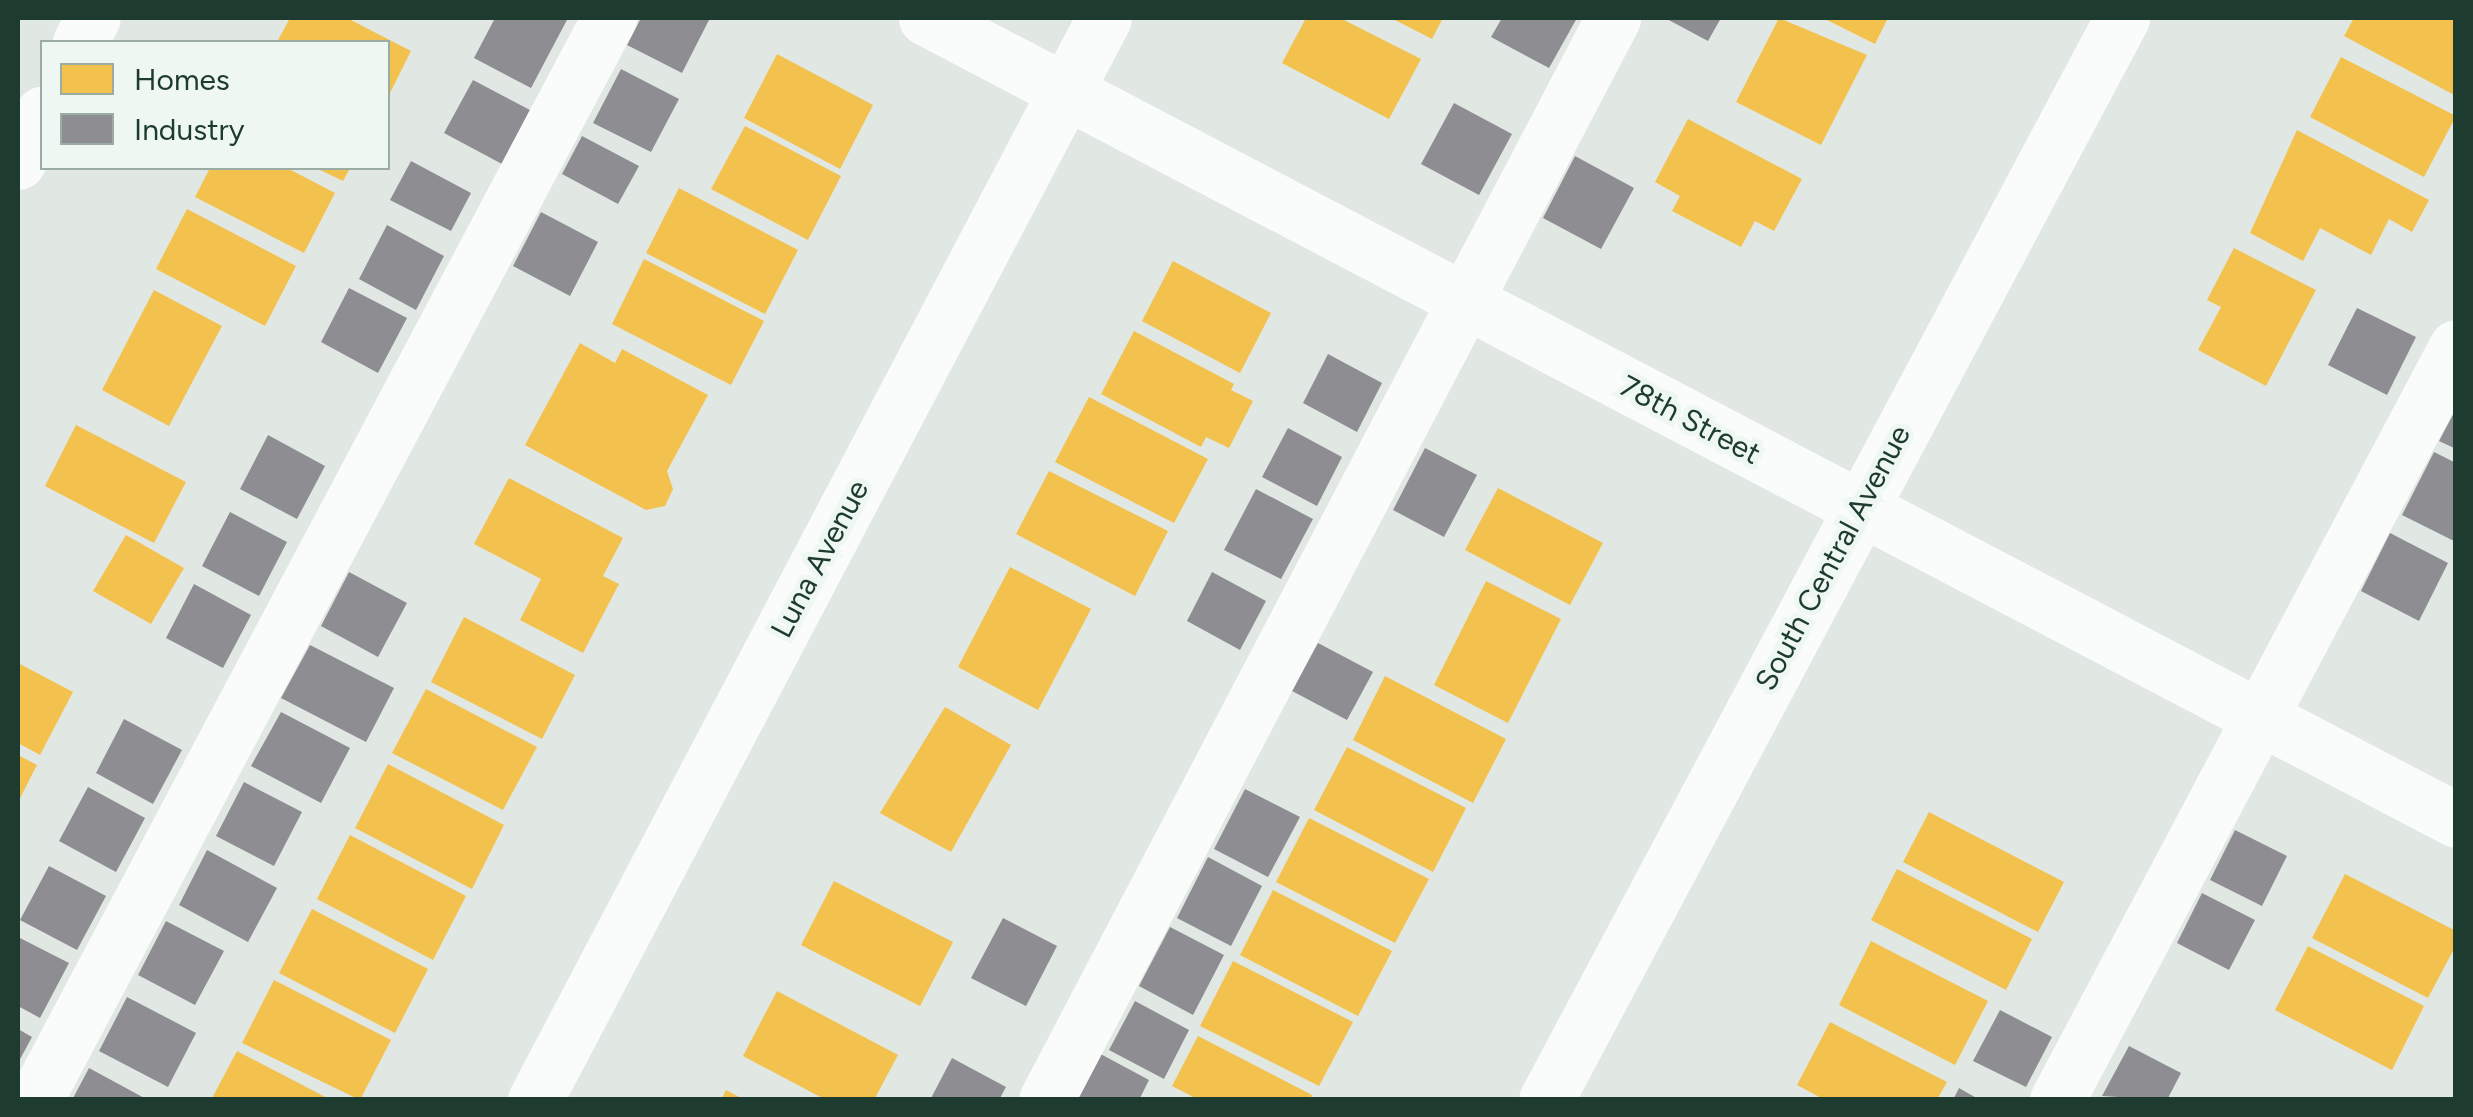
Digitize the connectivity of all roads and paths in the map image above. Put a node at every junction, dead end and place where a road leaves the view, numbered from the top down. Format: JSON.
{"nodes":[{"id":1,"x":93,"y":18,"type":"edge"},
{"id":2,"x":609,"y":18,"type":"edge"},
{"id":3,"x":926,"y":18,"type":"edge"},
{"id":4,"x":1104,"y":18,"type":"edge"},
{"id":5,"x":1614,"y":18,"type":"edge"},
{"id":6,"x":2122,"y":18,"type":"edge"},
{"id":7,"x":81,"y":40,"type":"edge"},
{"id":8,"x":1066,"y":90,"type":"junction"},
{"id":9,"x":40,"y":118,"type":"edge"},
{"id":10,"x":18,"y":162,"type":"edge"},
{"id":11,"x":1466,"y":300,"type":"junction"},
{"id":12,"x":2456,"y":347,"type":"edge"},
{"id":13,"x":1858,"y":510,"type":"junction"},
{"id":14,"x":2260,"y":720,"type":"junction"},
{"id":15,"x":2456,"y":820,"type":"edge"},
{"id":16,"x":35,"y":1100,"type":"edge"},
{"id":17,"x":535,"y":1100,"type":"edge"},
{"id":18,"x":1046,"y":1100,"type":"edge"},
{"id":19,"x":1546,"y":1100,"type":"edge"},
{"id":20,"x":2057,"y":1100,"type":"edge"}],
"edges":[{"from":1,"to":7,"type":"street"},
{"from":2,"to":16,"type":"street"},
{"from":3,"to":8,"type":"street","name":"78th Street"},
{"from":4,"to":8,"type":"street","name":"Luna Avenue"},
{"from":5,"to":11,"type":"street"},
{"from":6,"to":13,"type":"street","name":"South Central Avenue"},
{"from":8,"to":11,"type":"street","name":"78th Street"},
{"from":8,"to":17,"type":"street","name":"Luna Avenue"},
{"from":9,"to":10,"type":"street"},
{"from":11,"to":13,"type":"street","name":"78th Street"},
{"from":11,"to":18,"type":"street"},
{"from":12,"to":14,"type":"street"},
{"from":13,"to":14,"type":"street","name":"78th Street"},
{"from":13,"to":19,"type":"street","name":"South Central Avenue"},
{"from":14,"to":15,"type":"street","name":"78th Street"},
{"from":14,"to":20,"type":"street"}]}
